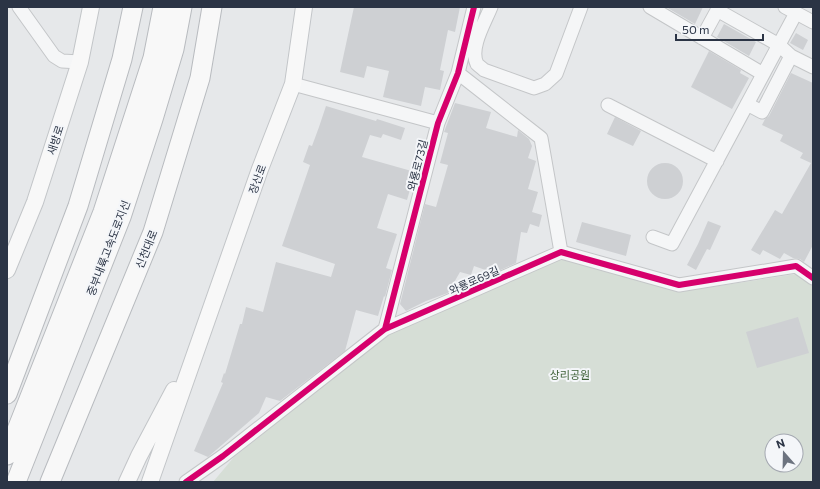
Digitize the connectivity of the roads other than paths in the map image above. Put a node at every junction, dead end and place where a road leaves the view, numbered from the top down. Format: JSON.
{"nodes":[{"id":1,"x":19,"y":7,"type":"edge"},
{"id":2,"x":91,"y":7,"type":"edge"},
{"id":3,"x":133,"y":7,"type":"edge"},
{"id":4,"x":163,"y":7,"type":"edge"},
{"id":5,"x":182,"y":7,"type":"edge"},
{"id":6,"x":212,"y":7,"type":"edge"},
{"id":7,"x":304,"y":7,"type":"edge"},
{"id":8,"x":474,"y":7,"type":"edge"},
{"id":9,"x":491,"y":7,"type":"edge"},
{"id":10,"x":582,"y":7,"type":"edge"},
{"id":11,"x":650,"y":7,"type":"edge"},
{"id":12,"x":718,"y":9,"type":"edge"},
{"id":13,"x":791,"y":10,"type":"edge"},
{"id":14,"x":813,"y":22,"type":"edge"},
{"id":15,"x":702,"y":38,"type":"junction"},
{"id":16,"x":779,"y":46,"type":"junction"},
{"id":17,"x":791,"y":56,"type":"junction"},
{"id":18,"x":80,"y":62,"type":"junction"},
{"id":19,"x":813,"y":68,"type":"edge"},
{"id":20,"x":458,"y":73,"type":"junction"},
{"id":21,"x":763,"y":74,"type":"junction"},
{"id":22,"x":293,"y":84,"type":"junction"},
{"id":23,"x":747,"y":104,"type":"junction"},
{"id":24,"x":608,"y":105,"type":"dead end"},
{"id":25,"x":438,"y":122,"type":"junction"},
{"id":26,"x":717,"y":161,"type":"junction"},
{"id":27,"x":654,"y":237,"type":"dead end"},
{"id":28,"x":561,"y":252,"type":"junction"},
{"id":29,"x":7,"y":270,"type":"edge"},
{"id":30,"x":813,"y":278,"type":"edge"},
{"id":31,"x":385,"y":329,"type":"junction"},
{"id":32,"x":197,"y":349,"type":"junction"},
{"id":33,"x":7,"y":394,"type":"edge"},
{"id":34,"x":7,"y":455,"type":"edge"},
{"id":35,"x":139,"y":456,"type":"junction"},
{"id":36,"x":16,"y":482,"type":"edge"},
{"id":37,"x":50,"y":482,"type":"edge"},
{"id":38,"x":118,"y":482,"type":"edge"},
{"id":39,"x":127,"y":482,"type":"edge"},
{"id":40,"x":150,"y":482,"type":"edge"},
{"id":41,"x":186,"y":482,"type":"edge"}],
"edges":[{"from":1,"to":18,"type":"street"},
{"from":2,"to":18,"type":"main road","name":"새방로"},
{"from":3,"to":33,"type":"highway"},
{"from":4,"to":34,"type":"highway","name":"중부내륙고속도로지선"},
{"from":5,"to":36,"type":"highway","name":"중부내륙고속도로지선"},
{"from":6,"to":37,"type":"highway","name":"신천대로"},
{"from":7,"to":22,"type":"main road","name":"장산로"},
{"from":8,"to":20,"type":"street","name":"와룡로73길"},
{"from":9,"to":10,"type":"street"},
{"from":11,"to":15,"type":"street"},
{"from":12,"to":15,"type":"street"},
{"from":12,"to":16,"type":"street"},
{"from":13,"to":14,"type":"street"},
{"from":13,"to":16,"type":"street"},
{"from":15,"to":21,"type":"street"},
{"from":16,"to":17,"type":"street"},
{"from":16,"to":21,"type":"street"},
{"from":17,"to":19,"type":"street"},
{"from":17,"to":23,"type":"street"},
{"from":18,"to":29,"type":"main road","name":"새방로"},
{"from":20,"to":25,"type":"street","name":"와룡로73길"},
{"from":20,"to":28,"type":"street"},
{"from":21,"to":23,"type":"street"},
{"from":22,"to":25,"type":"street"},
{"from":22,"to":32,"type":"main road","name":"장산로"},
{"from":23,"to":26,"type":"street"},
{"from":24,"to":26,"type":"street"},
{"from":25,"to":31,"type":"street","name":"와룡로73길"},
{"from":26,"to":27,"type":"street"},
{"from":28,"to":30,"type":"street"},
{"from":28,"to":31,"type":"street","name":"와룡로69길"},
{"from":31,"to":41,"type":"street","name":"와룡로69길"},
{"from":32,"to":35,"type":"main road","name":"장산로"},
{"from":32,"to":40,"type":"main road","name":"장산로"},
{"from":35,"to":38,"type":"main road"},
{"from":35,"to":39,"type":"main road","name":"장산로"}]}
